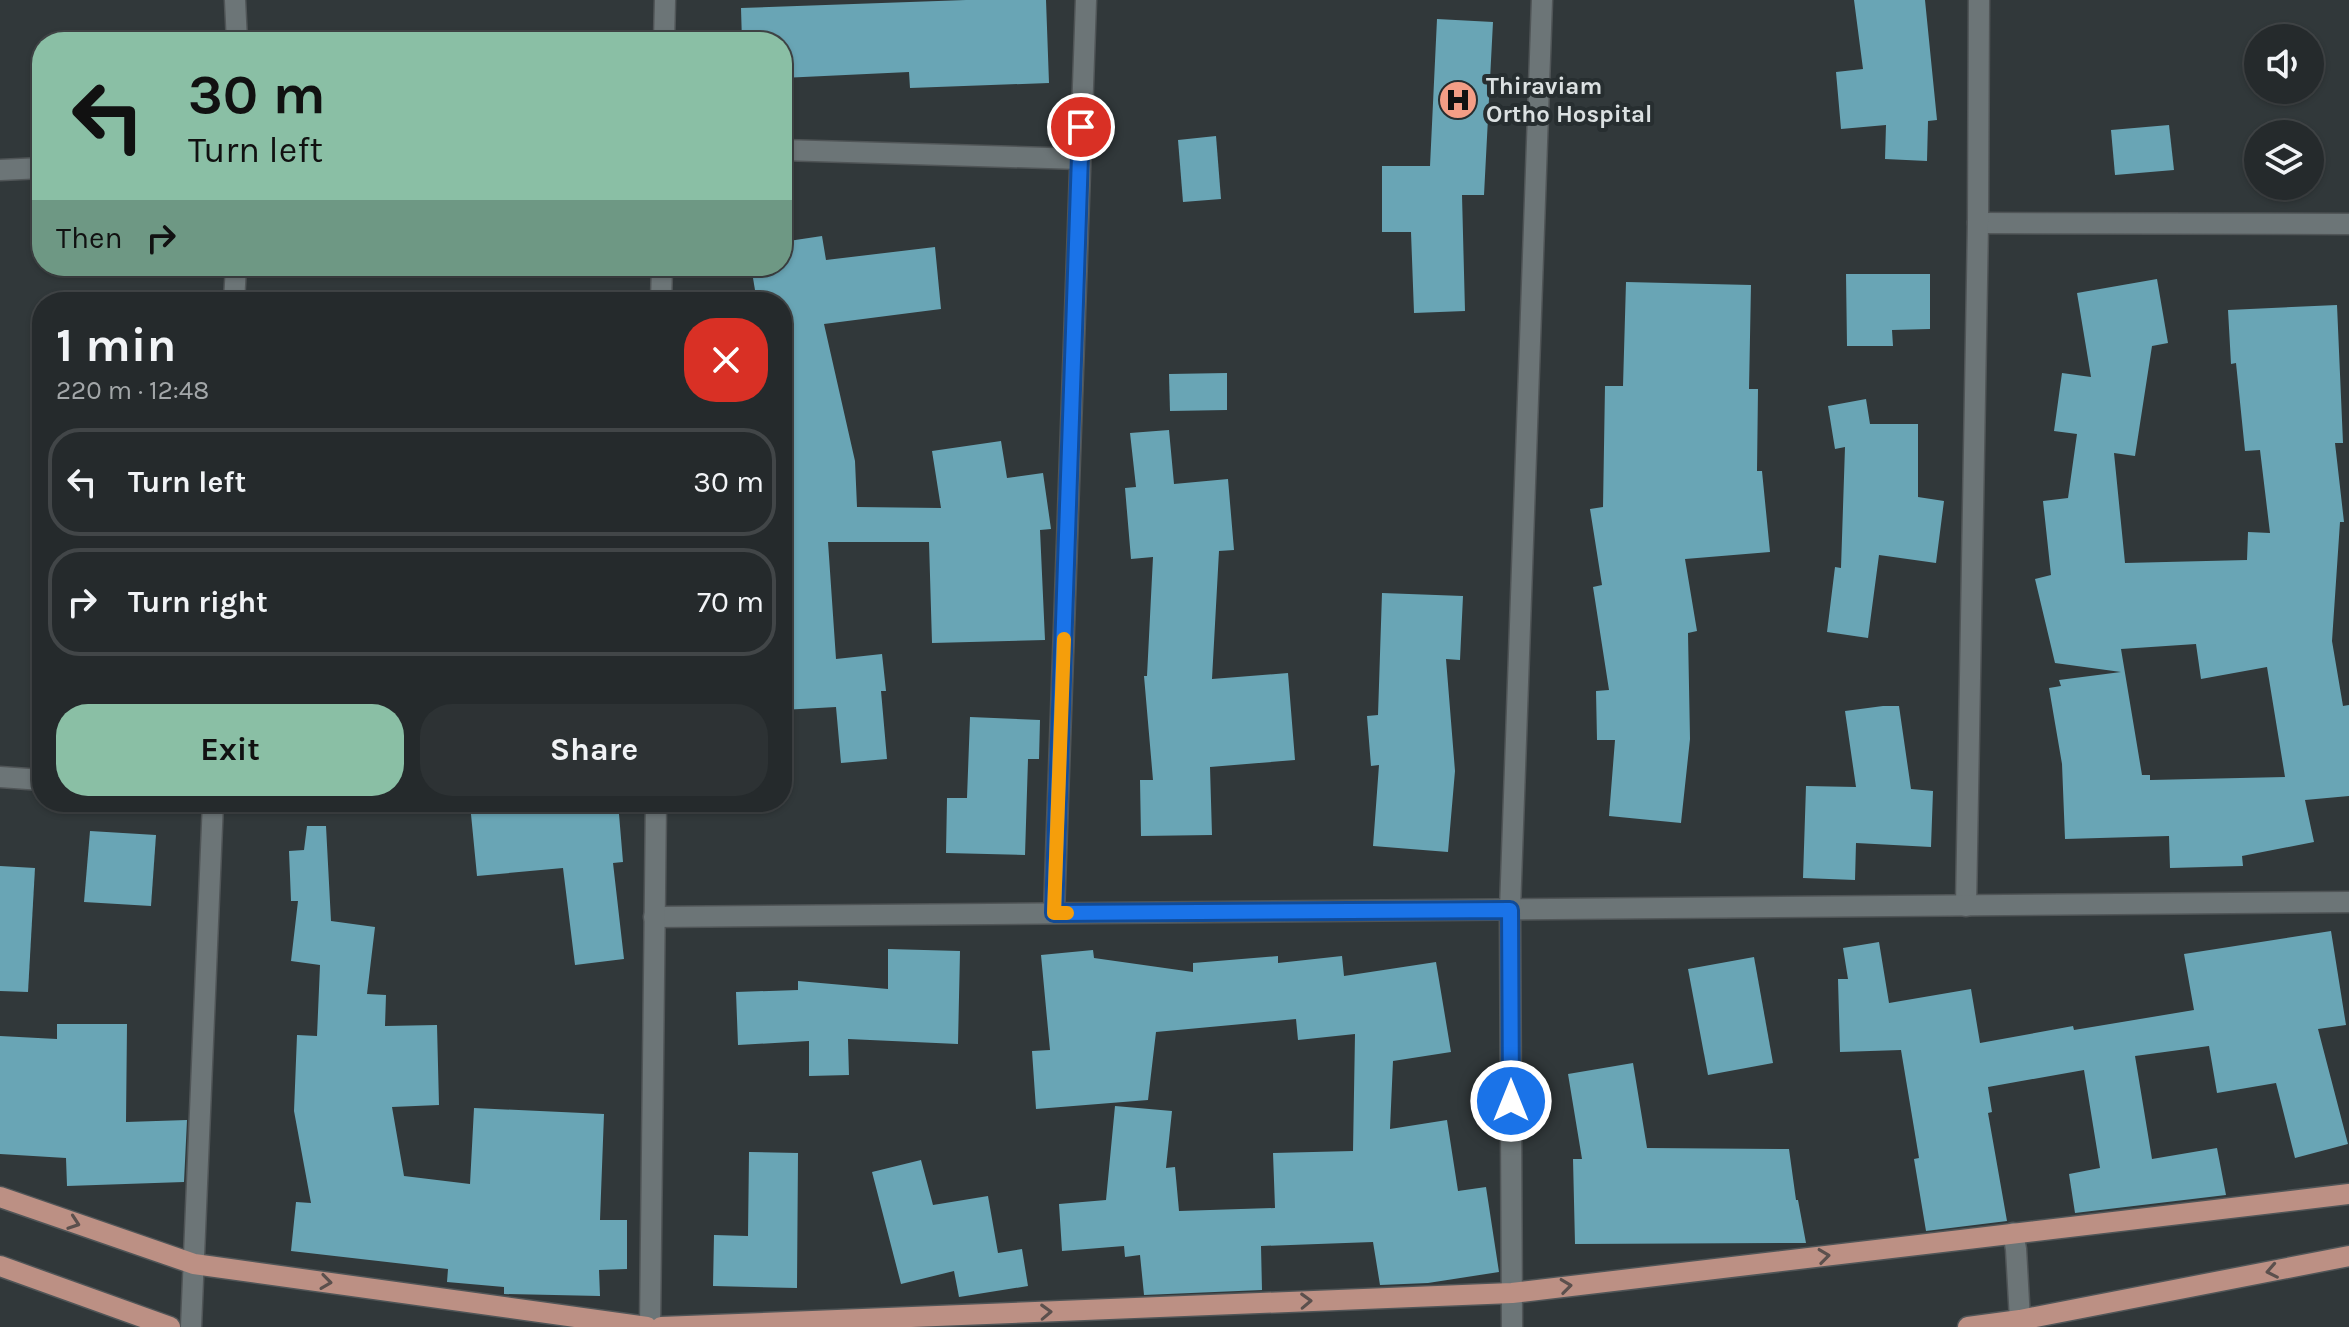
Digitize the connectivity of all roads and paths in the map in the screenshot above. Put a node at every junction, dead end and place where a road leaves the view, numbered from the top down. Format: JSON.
{"nodes":[{"id":1,"x":235,"y":0,"type":"edge"},
{"id":2,"x":665,"y":0,"type":"edge"},
{"id":3,"x":1086,"y":0,"type":"edge"},
{"id":4,"x":1542,"y":0,"type":"edge"},
{"id":5,"x":1979,"y":0,"type":"edge"},
{"id":6,"x":237,"y":32,"type":"edge"},
{"id":7,"x":664,"y":32,"type":"edge"},
{"id":8,"x":792,"y":150,"type":"edge"},
{"id":9,"x":1080,"y":159,"type":"junction"},
{"id":10,"x":32,"y":168,"type":"edge"},
{"id":11,"x":0,"y":170,"type":"edge"},
{"id":12,"x":1978,"y":223,"type":"junction"},
{"id":13,"x":2349,"y":224,"type":"edge"},
{"id":14,"x":0,"y":777,"type":"edge"},
{"id":15,"x":32,"y":779,"type":"edge"},
{"id":16,"x":213,"y":812,"type":"edge"},
{"id":17,"x":656,"y":812,"type":"edge"},
{"id":18,"x":2349,"y":902,"type":"edge"},
{"id":19,"x":1966,"y":906,"type":"junction"},
{"id":20,"x":1510,"y":910,"type":"junction"},
{"id":21,"x":1054,"y":913,"type":"junction"},
{"id":22,"x":654,"y":917,"type":"junction"},
{"id":23,"x":2349,"y":1194,"type":"edge"},
{"id":24,"x":0,"y":1197,"type":"edge"},
{"id":25,"x":2013,"y":1233,"type":"junction"},
{"id":26,"x":2349,"y":1256,"type":"edge"},
{"id":27,"x":194,"y":1264,"type":"junction"},
{"id":28,"x":0,"y":1266,"type":"edge"},
{"id":29,"x":1512,"y":1293,"type":"junction"},
{"id":30,"x":2020,"y":1320,"type":"junction"},
{"id":31,"x":170,"y":1327,"type":"edge"},
{"id":32,"x":191,"y":1327,"type":"edge"},
{"id":33,"x":648,"y":1327,"type":"edge"},
{"id":34,"x":661,"y":1327,"type":"edge"},
{"id":35,"x":1512,"y":1327,"type":"edge"},
{"id":36,"x":1968,"y":1327,"type":"edge"}],
"edges":[{"from":1,"to":6,"type":"street"},
{"from":2,"to":7,"type":"street"},
{"from":3,"to":9,"type":"street"},
{"from":4,"to":20,"type":"street"},
{"from":5,"to":12,"type":"street"},
{"from":8,"to":9,"type":"street"},
{"from":9,"to":21,"type":"street"},
{"from":10,"to":11,"type":"street"},
{"from":12,"to":13,"type":"street"},
{"from":12,"to":19,"type":"street"},
{"from":14,"to":15,"type":"street"},
{"from":16,"to":27,"type":"street"},
{"from":17,"to":22,"type":"street"},
{"from":18,"to":19,"type":"street"},
{"from":19,"to":20,"type":"street"},
{"from":20,"to":21,"type":"street"},
{"from":20,"to":29,"type":"street"},
{"from":21,"to":22,"type":"street"},
{"from":22,"to":33,"type":"street"},
{"from":23,"to":25,"type":"main road"},
{"from":24,"to":27,"type":"main road","one_way":true},
{"from":29,"to":25,"type":"main road","one_way":true},
{"from":25,"to":30,"type":"street"},
{"from":26,"to":30,"type":"main road","one_way":true},
{"from":27,"to":32,"type":"street"},
{"from":27,"to":33,"type":"main road","one_way":true},
{"from":28,"to":31,"type":"main road"},
{"from":34,"to":29,"type":"main road","one_way":true},
{"from":29,"to":35,"type":"street"},
{"from":30,"to":36,"type":"main road"}]}
